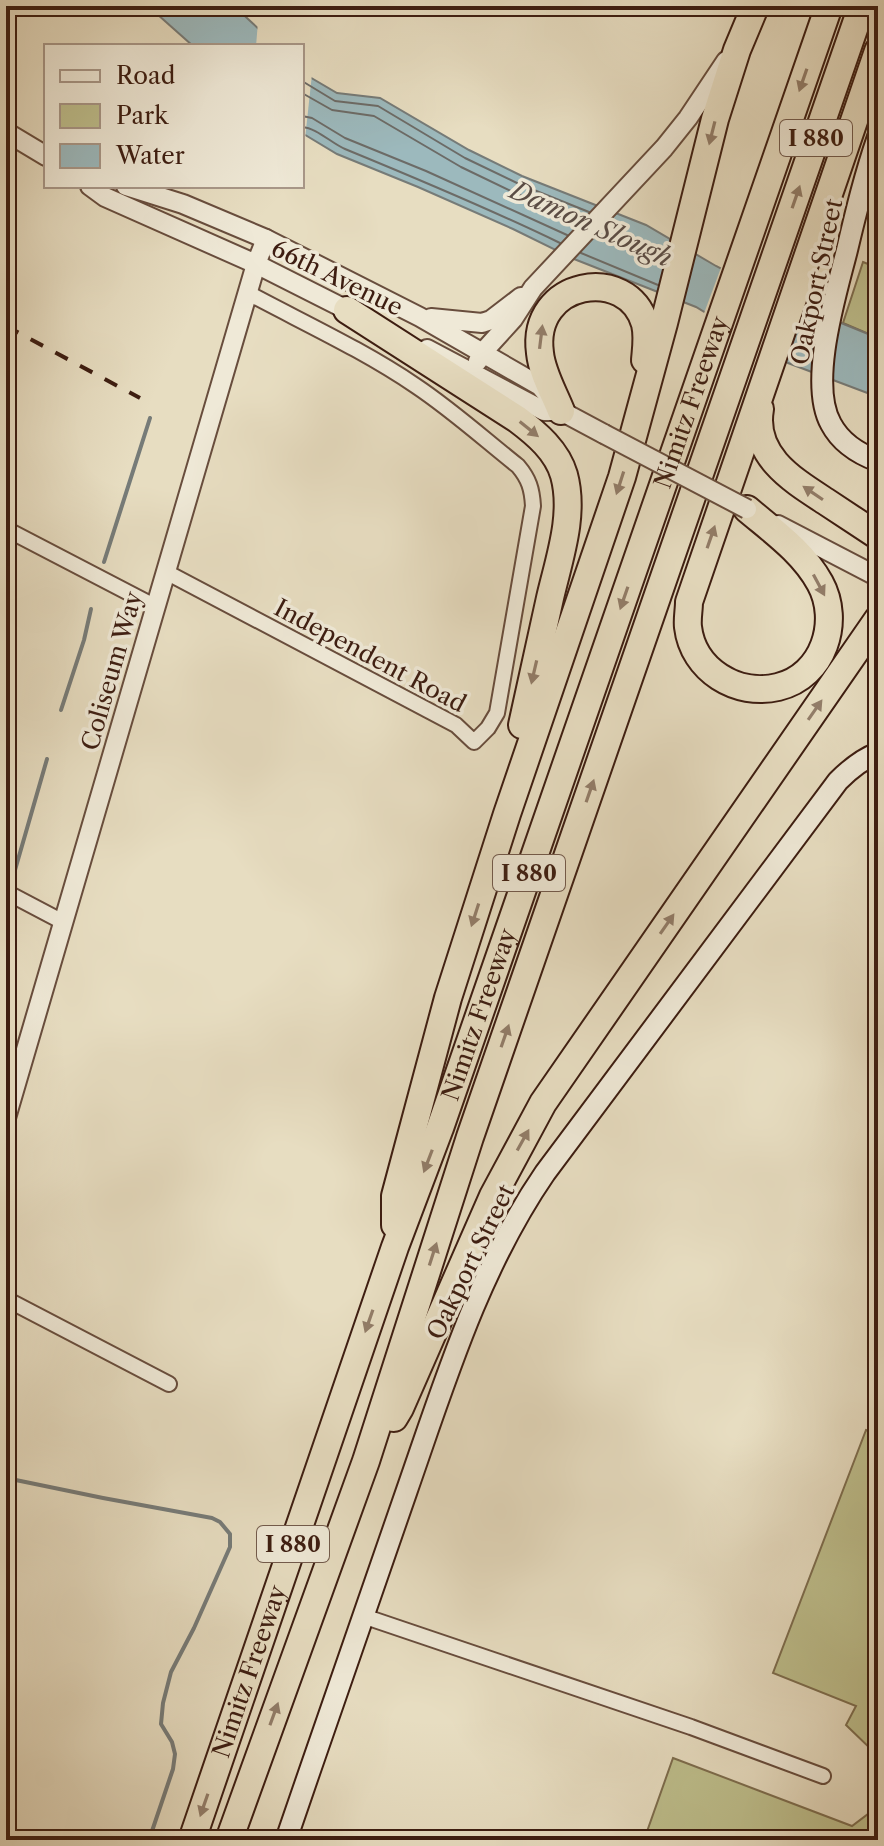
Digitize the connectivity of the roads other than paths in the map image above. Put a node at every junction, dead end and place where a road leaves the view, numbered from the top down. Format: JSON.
{"nodes":[{"id":1,"x":756,"y":6,"type":"edge"},
{"id":2,"x":829,"y":6,"type":"edge"},
{"id":3,"x":862,"y":6,"type":"edge"},
{"id":4,"x":878,"y":51,"type":"edge"},
{"id":5,"x":6,"y":132,"type":"edge"},
{"id":6,"x":878,"y":137,"type":"edge"},
{"id":7,"x":44,"y":155,"type":"edge"},
{"id":8,"x":93,"y":188,"type":"edge"},
{"id":9,"x":132,"y":188,"type":"edge"},
{"id":10,"x":266,"y":239,"type":"junction"},
{"id":11,"x":256,"y":264,"type":"junction"},
{"id":12,"x":533,"y":288,"type":"junction"},
{"id":13,"x":248,"y":293,"type":"junction"},
{"id":14,"x":347,"y":310,"type":"junction"},
{"id":15,"x":420,"y":317,"type":"junction"},
{"id":16,"x":483,"y":352,"type":"junction"},
{"id":17,"x":473,"y":372,"type":"junction"},
{"id":18,"x":767,"y":374,"type":"junction"},
{"id":19,"x":642,"y":408,"type":"junction"},
{"id":20,"x":561,"y":411,"type":"junction"},
{"id":21,"x":878,"y":461,"type":"edge"},
{"id":22,"x":747,"y":509,"type":"junction"},
{"id":23,"x":6,"y":529,"type":"edge"},
{"id":24,"x":878,"y":536,"type":"edge"},
{"id":25,"x":166,"y":572,"type":"junction"},
{"id":26,"x":878,"y":577,"type":"edge"},
{"id":27,"x":156,"y":607,"type":"junction"},
{"id":28,"x":878,"y":619,"type":"edge"},
{"id":29,"x":878,"y":753,"type":"edge"},
{"id":30,"x":507,"y":814,"type":"junction"},
{"id":31,"x":6,"y":892,"type":"edge"},
{"id":32,"x":63,"y":922,"type":"junction"},
{"id":33,"x":6,"y":1118,"type":"edge"},
{"id":34,"x":395,"y":1247,"type":"junction"},
{"id":35,"x":6,"y":1299,"type":"edge"},
{"id":36,"x":169,"y":1384,"type":"dead end"},
{"id":37,"x":366,"y":1461,"type":"junction"},
{"id":38,"x":363,"y":1616,"type":"junction"},
{"id":39,"x":823,"y":1776,"type":"dead end"},
{"id":40,"x":192,"y":1840,"type":"edge"},
{"id":41,"x":229,"y":1840,"type":"edge"},
{"id":42,"x":286,"y":1840,"type":"edge"}],
"edges":[{"from":1,"to":12,"type":"street"},
{"from":1,"to":19,"type":"highway","one_way":true},
{"from":2,"to":34,"type":"highway","name":"Nimitz Freeway","number":"I 880","one_way":true},
{"from":37,"to":3,"type":"highway","name":"Nimitz Freeway","number":"I 880","one_way":true},
{"from":4,"to":18,"type":"highway"},
{"from":5,"to":7,"type":"street"},
{"from":6,"to":21,"type":"main road","name":"Oakport Street"},
{"from":8,"to":11,"type":"street","name":"66th Avenue"},
{"from":9,"to":10,"type":"street","name":"66th Avenue"},
{"from":10,"to":11,"type":"street","name":"Coliseum Way"},
{"from":10,"to":15,"type":"street","name":"66th Avenue"},
{"from":11,"to":13,"type":"street","name":"Coliseum Way"},
{"from":11,"to":14,"type":"street","name":"66th Avenue"},
{"from":12,"to":15,"type":"street"},
{"from":12,"to":16,"type":"street"},
{"from":13,"to":25,"type":"street","name":"Coliseum Way"},
{"from":13,"to":25,"type":"street","name":"Independent Road"},
{"from":14,"to":17,"type":"street","name":"66th Avenue"},
{"from":14,"to":30,"type":"highway","one_way":true},
{"from":15,"to":16,"type":"street","name":"66th Avenue"},
{"from":16,"to":17,"type":"street"},
{"from":16,"to":20,"type":"street","name":"66th Avenue"},
{"from":17,"to":20,"type":"street","name":"66th Avenue"},
{"from":22,"to":18,"type":"highway","one_way":true},
{"from":24,"to":18,"type":"highway","one_way":true},
{"from":20,"to":19,"type":"highway","one_way":true},
{"from":19,"to":30,"type":"highway","one_way":true},
{"from":20,"to":22,"type":"street","name":"66th Avenue","bridge":true},
{"from":22,"to":26,"type":"street","name":"66th Avenue"},
{"from":23,"to":27,"type":"street"},
{"from":25,"to":27,"type":"street","name":"Coliseum Way"},
{"from":27,"to":32,"type":"street","name":"Coliseum Way"},
{"from":37,"to":28,"type":"highway","one_way":true},
{"from":29,"to":38,"type":"main road","name":"Oakport Street"},
{"from":30,"to":34,"type":"highway","one_way":true},
{"from":31,"to":32,"type":"street"},
{"from":32,"to":33,"type":"street","name":"Coliseum Way"},
{"from":34,"to":40,"type":"highway","name":"Nimitz Freeway","number":"I 880","one_way":true},
{"from":35,"to":36,"type":"street"},
{"from":41,"to":37,"type":"highway","name":"Nimitz Freeway","number":"I 880","one_way":true},
{"from":38,"to":39,"type":"street"},
{"from":38,"to":42,"type":"main road","name":"Oakport Street"}]}
